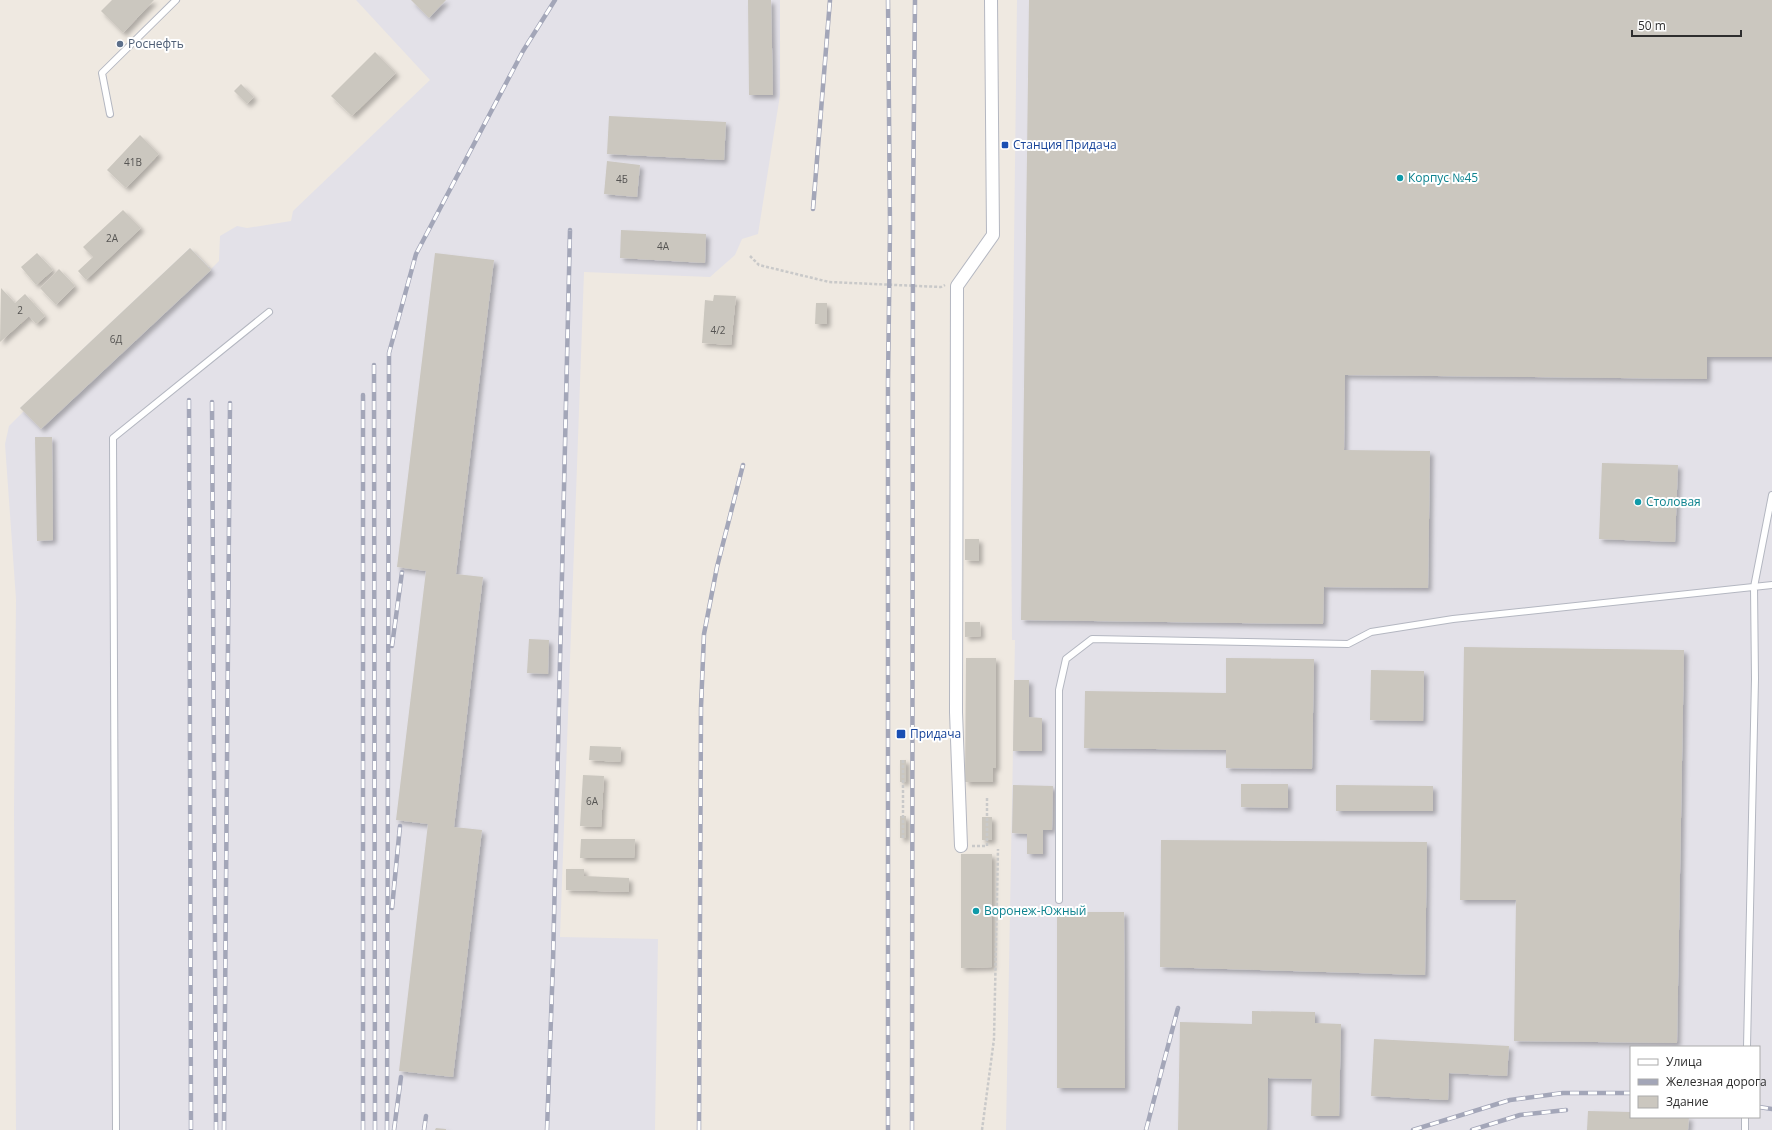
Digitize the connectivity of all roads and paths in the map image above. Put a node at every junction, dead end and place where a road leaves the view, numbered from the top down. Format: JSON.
{"nodes":[{"id":1,"x":176,"y":0,"type":"edge"},
{"id":2,"x":991,"y":0,"type":"edge"},
{"id":3,"x":110,"y":114,"type":"dead end"},
{"id":4,"x":750,"y":256,"type":"dead end"},
{"id":5,"x":941,"y":287,"type":"dead end"},
{"id":6,"x":269,"y":312,"type":"dead end"},
{"id":7,"x":1772,"y":495,"type":"edge"},
{"id":8,"x":1772,"y":585,"type":"edge"},
{"id":9,"x":1754,"y":587,"type":"junction"},
{"id":10,"x":903,"y":760,"type":"dead end"},
{"id":11,"x":986,"y":797,"type":"dead end"},
{"id":12,"x":903,"y":838,"type":"dead end"},
{"id":13,"x":961,"y":846,"type":"joint"},
{"id":14,"x":998,"y":849,"type":"dead end"},
{"id":15,"x":1059,"y":900,"type":"dead end"},
{"id":16,"x":1747,"y":1046,"type":"edge"},
{"id":17,"x":1745,"y":1118,"type":"edge"},
{"id":18,"x":116,"y":1130,"type":"edge"},
{"id":19,"x":982,"y":1130,"type":"edge"},
{"id":20,"x":1745,"y":1130,"type":"edge"}],
"edges":[{"from":1,"to":3,"type":"lane"},
{"from":2,"to":13,"type":"street"},
{"from":4,"to":5,"type":"path"},
{"from":6,"to":18,"type":"lane"},
{"from":7,"to":9,"type":"lane"},
{"from":8,"to":9,"type":"lane"},
{"from":9,"to":15,"type":"lane"},
{"from":9,"to":16,"type":"lane"},
{"from":10,"to":12,"type":"path"},
{"from":11,"to":13,"type":"path"},
{"from":14,"to":19,"type":"path"},
{"from":17,"to":20,"type":"lane"}]}
